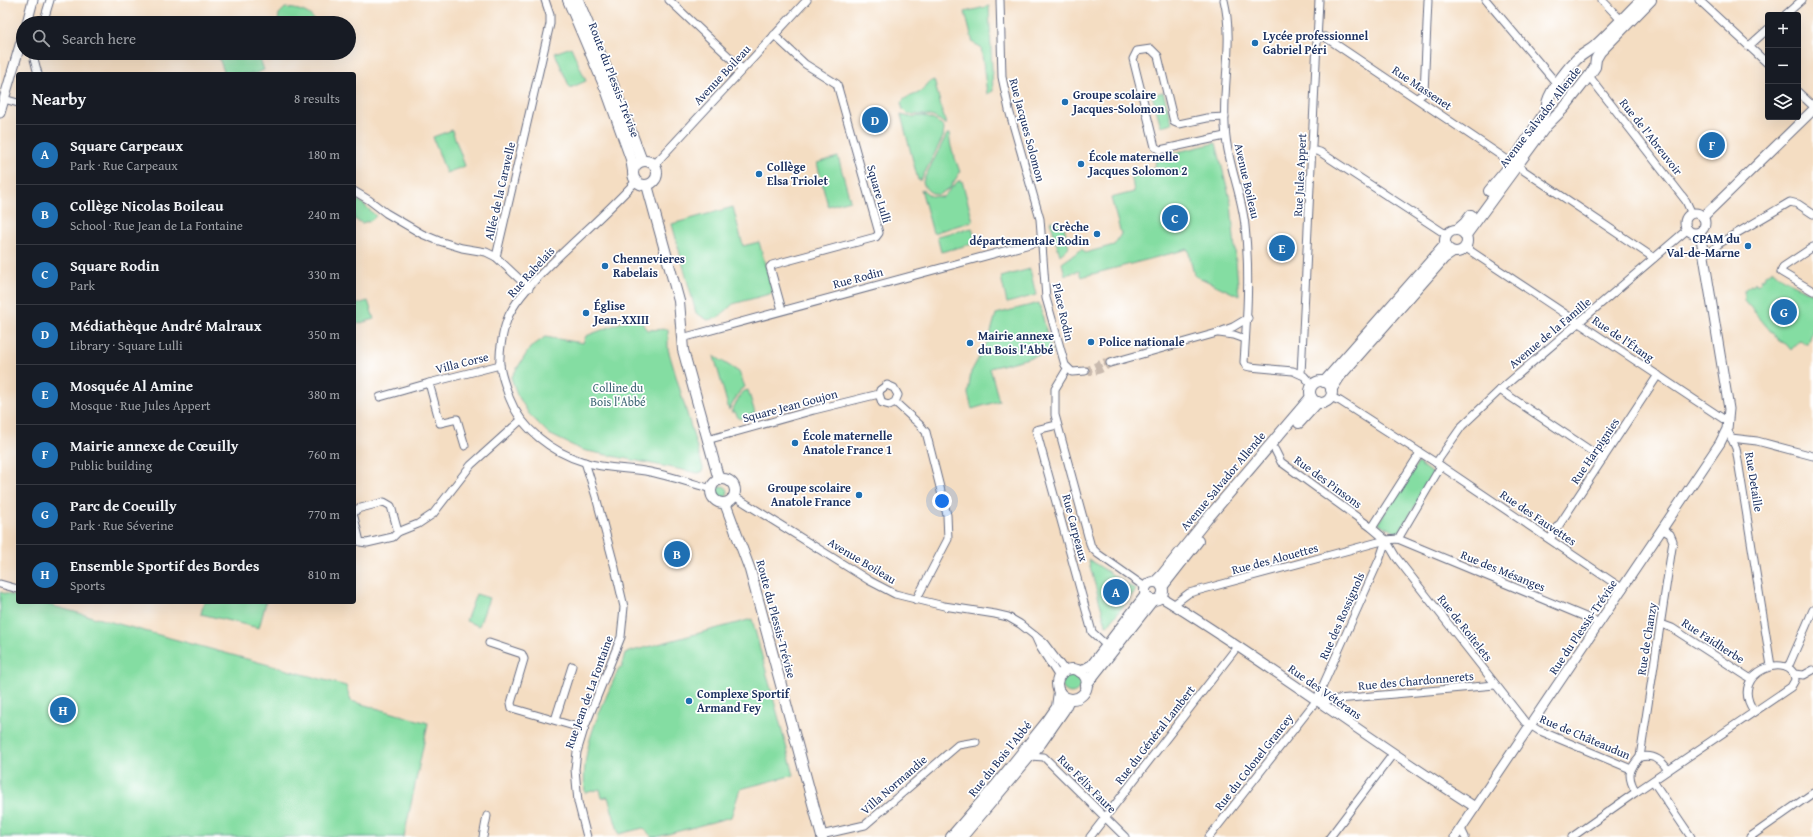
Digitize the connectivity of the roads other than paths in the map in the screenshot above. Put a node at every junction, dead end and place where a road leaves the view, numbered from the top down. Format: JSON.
{"nodes":[{"id":1,"x":33,"y":0,"type":"edge"},
{"id":2,"x":50,"y":0,"type":"edge"},
{"id":3,"x":545,"y":0,"type":"edge"},
{"id":4,"x":568,"y":0,"type":"edge"},
{"id":5,"x":578,"y":0,"type":"edge"},
{"id":6,"x":670,"y":0,"type":"edge"},
{"id":7,"x":807,"y":0,"type":"edge"},
{"id":8,"x":1000,"y":0,"type":"edge"},
{"id":9,"x":1224,"y":0,"type":"edge"},
{"id":10,"x":1319,"y":0,"type":"edge"},
{"id":11,"x":1428,"y":0,"type":"edge"},
{"id":12,"x":1486,"y":0,"type":"edge"},
{"id":13,"x":1602,"y":0,"type":"edge"},
{"id":14,"x":1641,"y":0,"type":"edge"},
{"id":15,"x":1651,"y":0,"type":"edge"},
{"id":16,"x":1699,"y":0,"type":"edge"},
{"id":17,"x":1802,"y":0,"type":"edge"},
{"id":18,"x":1788,"y":12,"type":"edge"},
{"id":19,"x":29,"y":16,"type":"edge"},
{"id":20,"x":45,"y":16,"type":"edge"},
{"id":21,"x":1621,"y":20,"type":"junction"},
{"id":22,"x":1765,"y":32,"type":"edge"},
{"id":23,"x":774,"y":35,"type":"junction"},
{"id":24,"x":1317,"y":37,"type":"junction"},
{"id":25,"x":1749,"y":46,"type":"junction"},
{"id":26,"x":1587,"y":53,"type":"junction"},
{"id":27,"x":16,"y":59,"type":"edge"},
{"id":28,"x":1596,"y":59,"type":"junction"},
{"id":29,"x":34,"y":60,"type":"edge"},
{"id":30,"x":1765,"y":61,"type":"edge"},
{"id":31,"x":742,"y":69,"type":"junction"},
{"id":32,"x":37,"y":72,"type":"edge"},
{"id":33,"x":1589,"y":76,"type":"junction"},
{"id":34,"x":1557,"y":84,"type":"junction"},
{"id":35,"x":1801,"y":95,"type":"edge"},
{"id":36,"x":1417,"y":98,"type":"junction"},
{"id":37,"x":4,"y":99,"type":"junction"},
{"id":38,"x":16,"y":102,"type":"edge"},
{"id":39,"x":1813,"y":106,"type":"edge"},
{"id":40,"x":1547,"y":109,"type":"junction"},
{"id":41,"x":1813,"y":110,"type":"edge"},
{"id":42,"x":0,"y":113,"type":"edge"},
{"id":43,"x":1557,"y":114,"type":"junction"},
{"id":44,"x":1225,"y":117,"type":"junction"},
{"id":45,"x":1225,"y":136,"type":"junction"},
{"id":46,"x":1312,"y":150,"type":"junction"},
{"id":47,"x":642,"y":161,"type":"junction"},
{"id":48,"x":1514,"y":164,"type":"junction"},
{"id":49,"x":654,"y":165,"type":"junction"},
{"id":50,"x":633,"y":170,"type":"junction"},
{"id":51,"x":636,"y":181,"type":"junction"},
{"id":52,"x":647,"y":185,"type":"junction"},
{"id":53,"x":356,"y":192,"type":"edge"},
{"id":54,"x":1692,"y":214,"type":"junction"},
{"id":55,"x":1813,"y":214,"type":"edge"},
{"id":56,"x":1703,"y":217,"type":"junction"},
{"id":57,"x":1688,"y":230,"type":"junction"},
{"id":58,"x":1700,"y":232,"type":"junction"},
{"id":59,"x":1461,"y":233,"type":"junction"},
{"id":60,"x":1446,"y":240,"type":"junction"},
{"id":61,"x":1040,"y":241,"type":"junction"},
{"id":62,"x":1813,"y":247,"type":"edge"},
{"id":63,"x":1466,"y":248,"type":"junction"},
{"id":64,"x":1453,"y":252,"type":"junction"},
{"id":65,"x":1704,"y":252,"type":"junction"},
{"id":66,"x":496,"y":257,"type":"junction"},
{"id":67,"x":1654,"y":258,"type":"junction"},
{"id":68,"x":529,"y":288,"type":"junction"},
{"id":69,"x":1813,"y":291,"type":"edge"},
{"id":70,"x":782,"y":310,"type":"junction"},
{"id":71,"x":1248,"y":318,"type":"junction"},
{"id":72,"x":1580,"y":323,"type":"junction"},
{"id":73,"x":1217,"y":333,"type":"junction"},
{"id":74,"x":682,"y":338,"type":"junction"},
{"id":75,"x":1245,"y":339,"type":"junction"},
{"id":76,"x":1110,"y":363,"type":"dead end"},
{"id":77,"x":500,"y":365,"type":"junction"},
{"id":78,"x":1067,"y":369,"type":"junction"},
{"id":79,"x":1085,"y":370,"type":"tunnel mouth"},
{"id":80,"x":1301,"y":374,"type":"junction"},
{"id":81,"x":1658,"y":375,"type":"junction"},
{"id":82,"x":1324,"y":382,"type":"junction"},
{"id":83,"x":429,"y":383,"type":"junction"},
{"id":84,"x":1312,"y":385,"type":"junction"},
{"id":85,"x":1500,"y":390,"type":"junction"},
{"id":86,"x":1331,"y":393,"type":"junction"},
{"id":87,"x":878,"y":394,"type":"junction"},
{"id":88,"x":380,"y":397,"type":"dead end"},
{"id":89,"x":1314,"y":400,"type":"junction"},
{"id":90,"x":894,"y":402,"type":"junction"},
{"id":91,"x":521,"y":420,"type":"junction"},
{"id":92,"x":1057,"y":425,"type":"junction"},
{"id":93,"x":1727,"y":425,"type":"junction"},
{"id":94,"x":1731,"y":438,"type":"junction"},
{"id":95,"x":708,"y":440,"type":"junction"},
{"id":96,"x":465,"y":446,"type":"dead end"},
{"id":97,"x":1275,"y":450,"type":"junction"},
{"id":98,"x":1420,"y":453,"type":"junction"},
{"id":99,"x":1813,"y":456,"type":"edge"},
{"id":100,"x":1603,"y":459,"type":"junction"},
{"id":101,"x":585,"y":462,"type":"junction"},
{"id":102,"x":1439,"y":465,"type":"junction"},
{"id":103,"x":719,"y":480,"type":"junction"},
{"id":104,"x":711,"y":489,"type":"junction"},
{"id":105,"x":734,"y":496,"type":"junction"},
{"id":106,"x":725,"y":503,"type":"junction"},
{"id":107,"x":356,"y":511,"type":"edge"},
{"id":108,"x":356,"y":525,"type":"edge"},
{"id":109,"x":1372,"y":528,"type":"junction"},
{"id":110,"x":1663,"y":530,"type":"junction"},
{"id":111,"x":398,"y":532,"type":"junction"},
{"id":112,"x":1398,"y":539,"type":"junction"},
{"id":113,"x":1550,"y":539,"type":"junction"},
{"id":114,"x":1386,"y":540,"type":"junction"},
{"id":115,"x":0,"y":584,"type":"edge"},
{"id":116,"x":16,"y":588,"type":"edge"},
{"id":117,"x":1623,"y":589,"type":"junction"},
{"id":118,"x":1153,"y":592,"type":"junction"},
{"id":119,"x":916,"y":600,"type":"junction"},
{"id":120,"x":1173,"y":605,"type":"junction"},
{"id":121,"x":1813,"y":610,"type":"edge"},
{"id":122,"x":1600,"y":623,"type":"junction"},
{"id":123,"x":1661,"y":624,"type":"junction"},
{"id":124,"x":489,"y":643,"type":"dead end"},
{"id":125,"x":1107,"y":646,"type":"junction"},
{"id":126,"x":1237,"y":647,"type":"junction"},
{"id":127,"x":572,"y":666,"type":"dead end"},
{"id":128,"x":1771,"y":666,"type":"junction"},
{"id":129,"x":1787,"y":667,"type":"junction"},
{"id":130,"x":1813,"y":670,"type":"edge"},
{"id":131,"x":1080,"y":672,"type":"junction"},
{"id":132,"x":1062,"y":674,"type":"junction"},
{"id":133,"x":1794,"y":674,"type":"junction"},
{"id":134,"x":1751,"y":680,"type":"junction"},
{"id":135,"x":1086,"y":685,"type":"junction"},
{"id":136,"x":1495,"y":685,"type":"junction"},
{"id":137,"x":1060,"y":692,"type":"junction"},
{"id":138,"x":1069,"y":699,"type":"junction"},
{"id":139,"x":1316,"y":701,"type":"junction"},
{"id":140,"x":1754,"y":711,"type":"junction"},
{"id":141,"x":555,"y":720,"type":"junction"},
{"id":142,"x":1530,"y":726,"type":"junction"},
{"id":143,"x":584,"y":729,"type":"junction"},
{"id":144,"x":976,"y":742,"type":"dead end"},
{"id":145,"x":1393,"y":754,"type":"junction"},
{"id":146,"x":1030,"y":756,"type":"junction"},
{"id":147,"x":1640,"y":757,"type":"junction"},
{"id":148,"x":1631,"y":769,"type":"junction"},
{"id":149,"x":1668,"y":770,"type":"junction"},
{"id":150,"x":1653,"y":781,"type":"junction"},
{"id":151,"x":1636,"y":792,"type":"junction"},
{"id":152,"x":1813,"y":793,"type":"edge"},
{"id":153,"x":1475,"y":808,"type":"junction"},
{"id":154,"x":487,"y":816,"type":"dead end"},
{"id":155,"x":1105,"y":817,"type":"junction"},
{"id":156,"x":1463,"y":833,"type":"edge"},
{"id":157,"x":965,"y":835,"type":"edge"},
{"id":158,"x":822,"y":836,"type":"edge"},
{"id":159,"x":483,"y":837,"type":"edge"},
{"id":160,"x":587,"y":837,"type":"edge"},
{"id":161,"x":951,"y":837,"type":"edge"},
{"id":162,"x":1090,"y":837,"type":"edge"},
{"id":163,"x":1125,"y":837,"type":"edge"},
{"id":164,"x":1209,"y":837,"type":"edge"},
{"id":165,"x":1330,"y":837,"type":"edge"},
{"id":166,"x":1455,"y":837,"type":"edge"},
{"id":167,"x":1572,"y":837,"type":"edge"},
{"id":168,"x":1691,"y":837,"type":"edge"},
{"id":169,"x":1750,"y":837,"type":"edge"}],
"edges":[{"from":1,"to":19,"type":"street"},
{"from":2,"to":20,"type":"street"},
{"from":3,"to":66,"type":"street","name":"Allée de la Caravelle"},
{"from":4,"to":50,"type":"main road","name":"Route du Plessis-Trévise"},
{"from":5,"to":47,"type":"main road","name":"Route du Plessis-Trévise"},
{"from":6,"to":31,"type":"street"},
{"from":7,"to":23,"type":"street","name":"Avenue Boileau"},
{"from":8,"to":61,"type":"street","name":"Rue Jacques Solomon"},
{"from":9,"to":44,"type":"street","name":"Avenue Boileau"},
{"from":10,"to":24,"type":"street","name":"Rue Jules Appert"},
{"from":11,"to":36,"type":"street"},
{"from":12,"to":34,"type":"street"},
{"from":13,"to":21,"type":"street"},
{"from":14,"to":21,"type":"main road","name":"Avenue Salvador Allende"},
{"from":15,"to":28,"type":"main road","name":"Avenue Salvador Allende"},
{"from":16,"to":25,"type":"street"},
{"from":17,"to":18,"type":"street"},
{"from":21,"to":26,"type":"main road","name":"Avenue Salvador Allende"},
{"from":22,"to":25,"type":"street"},
{"from":23,"to":31,"type":"street","name":"Avenue Boileau"},
{"from":23,"to":70,"type":"street","name":"Square Lulli"},
{"from":24,"to":36,"type":"street","name":"Rue Massenet"},
{"from":24,"to":46,"type":"street","name":"Rue Jules Appert"},
{"from":25,"to":30,"type":"street"},
{"from":26,"to":28,"type":"main road"},
{"from":26,"to":34,"type":"main road","name":"Avenue Salvador Allende"},
{"from":27,"to":37,"type":"street"},
{"from":28,"to":33,"type":"main road","name":"Avenue Salvador Allende"},
{"from":29,"to":32,"type":"street"},
{"from":31,"to":49,"type":"street","name":"Avenue Boileau"},
{"from":33,"to":43,"type":"main road","name":"Avenue Salvador Allende"},
{"from":33,"to":54,"type":"street","name":"Rue de l'Abreuvoir"},
{"from":34,"to":40,"type":"main road","name":"Avenue Salvador Allende"},
{"from":35,"to":39,"type":"street"},
{"from":36,"to":48,"type":"street","name":"Rue Massenet"},
{"from":37,"to":38,"type":"street"},
{"from":37,"to":42,"type":"street"},
{"from":40,"to":43,"type":"main road"},
{"from":40,"to":48,"type":"main road","name":"Avenue Salvador Allende"},
{"from":41,"to":56,"type":"street"},
{"from":43,"to":48,"type":"main road","name":"Avenue Salvador Allende"},
{"from":44,"to":45,"type":"street","name":"Avenue Boileau"},
{"from":44,"to":45,"type":"street"},
{"from":45,"to":71,"type":"street","name":"Avenue Boileau"},
{"from":46,"to":60,"type":"street"},
{"from":46,"to":80,"type":"street","name":"Rue Jules Appert"},
{"from":47,"to":49,"type":"main road"},
{"from":47,"to":50,"type":"main road"},
{"from":48,"to":59,"type":"main road","name":"Avenue Salvador Allende"},
{"from":48,"to":67,"type":"street","name":"Rue Massenet"},
{"from":49,"to":52,"type":"main road"},
{"from":50,"to":51,"type":"main road"},
{"from":51,"to":52,"type":"main road"},
{"from":51,"to":68,"type":"street","name":"Rue Rabelais"},
{"from":52,"to":74,"type":"main road"},
{"from":53,"to":66,"type":"street"},
{"from":54,"to":56,"type":"street"},
{"from":54,"to":57,"type":"street"},
{"from":55,"to":65,"type":"street"},
{"from":56,"to":58,"type":"street"},
{"from":57,"to":58,"type":"street"},
{"from":57,"to":67,"type":"street","name":"Avenue de la Famille"},
{"from":58,"to":65,"type":"street","name":"Rue Detaille"},
{"from":59,"to":60,"type":"main road","name":"Avenue Salvador Allende"},
{"from":59,"to":63,"type":"main road"},
{"from":60,"to":64,"type":"main road"},
{"from":60,"to":82,"type":"main road","name":"Avenue Salvador Allende"},
{"from":61,"to":70,"type":"street","name":"Rue Rodin"},
{"from":61,"to":78,"type":"street","name":"Place Rodin"},
{"from":62,"to":69,"type":"street"},
{"from":63,"to":64,"type":"main road"},
{"from":63,"to":72,"type":"street","name":"Rue de l'Étang"},
{"from":64,"to":86,"type":"main road"},
{"from":65,"to":93,"type":"street","name":"Rue Detaille"},
{"from":66,"to":68,"type":"street"},
{"from":67,"to":72,"type":"street","name":"Avenue de la Famille"},
{"from":68,"to":77,"type":"street","name":"Rue Rabelais"},
{"from":70,"to":74,"type":"street","name":"Rue Rodin"},
{"from":71,"to":73,"type":"street"},
{"from":71,"to":75,"type":"street","name":"Avenue Boileau"},
{"from":72,"to":81,"type":"street","name":"Rue de l'Étang"},
{"from":72,"to":85,"type":"street","name":"Avenue de la Famille"},
{"from":73,"to":75,"type":"street"},
{"from":73,"to":76,"type":"street"},
{"from":74,"to":95,"type":"main road"},
{"from":75,"to":80,"type":"street","name":"Avenue Boileau"},
{"from":77,"to":83,"type":"street","name":"Villa Corse"},
{"from":77,"to":91,"type":"street","name":"Rue Rabelais"},
{"from":78,"to":79,"type":"street"},
{"from":78,"to":92,"type":"street","name":"Rue Carpeaux"},
{"from":80,"to":84,"type":"street"},
{"from":81,"to":93,"type":"street","name":"Rue de l'Étang"},
{"from":81,"to":100,"type":"street","name":"Rue Harpignies"},
{"from":82,"to":84,"type":"main road"},
{"from":82,"to":86,"type":"main road"},
{"from":83,"to":88,"type":"street","name":"Villa Corse"},
{"from":83,"to":96,"type":"street","name":"Villa Corse"},
{"from":84,"to":89,"type":"main road"},
{"from":85,"to":100,"type":"street"},
{"from":85,"to":102,"type":"street","name":"Avenue de la Famille"},
{"from":86,"to":89,"type":"main road"},
{"from":86,"to":98,"type":"street"},
{"from":87,"to":90,"type":"street"},
{"from":87,"to":90,"type":"street","name":"Square Jean Goujon"},
{"from":87,"to":95,"type":"street","name":"Square Jean Goujon"},
{"from":89,"to":97,"type":"main road","name":"Avenue Salvador Allende"},
{"from":89,"to":118,"type":"main road","name":"Avenue Salvador Allende"},
{"from":90,"to":119,"type":"street"},
{"from":91,"to":101,"type":"street","name":"Rue Rabelais"},
{"from":91,"to":111,"type":"street"},
{"from":92,"to":118,"type":"street","name":"Rue Carpeaux"},
{"from":92,"to":125,"type":"street","name":"Rue Carpeaux"},
{"from":93,"to":94,"type":"street","name":"Rue Detaille"},
{"from":93,"to":110,"type":"street","name":"Rue du Plessis-Trévise"},
{"from":94,"to":99,"type":"street"},
{"from":94,"to":128,"type":"street","name":"Rue Detaille"},
{"from":95,"to":103,"type":"main road"},
{"from":97,"to":109,"type":"street","name":"Rue des Pinsons"},
{"from":97,"to":118,"type":"main road","name":"Avenue Salvador Allende"},
{"from":98,"to":102,"type":"street","name":"Rue des Fauvettes"},
{"from":98,"to":109,"type":"street"},
{"from":100,"to":113,"type":"street","name":"Rue Harpignies"},
{"from":101,"to":104,"type":"street","name":"Rue Rabelais"},
{"from":101,"to":143,"type":"street","name":"Rue Jean de La Fontaine"},
{"from":102,"to":112,"type":"street","name":"Avenue de la Famille"},
{"from":102,"to":113,"type":"street","name":"Rue des Fauvettes"},
{"from":103,"to":104,"type":"main road"},
{"from":103,"to":105,"type":"main road"},
{"from":104,"to":106,"type":"main road"},
{"from":105,"to":106,"type":"main road"},
{"from":105,"to":119,"type":"street","name":"Avenue Boileau"},
{"from":106,"to":158,"type":"main road","name":"Route du Plessis-Trévise"},
{"from":107,"to":111,"type":"street"},
{"from":108,"to":111,"type":"street"},
{"from":109,"to":114,"type":"street","name":"Rue des Pinsons"},
{"from":110,"to":117,"type":"street","name":"Rue du Plessis-Trévise"},
{"from":110,"to":123,"type":"street","name":"Rue de Chanzy"},
{"from":112,"to":114,"type":"street","name":"Rue des Alouettes"},
{"from":112,"to":122,"type":"street","name":"Rue des Mésanges"},
{"from":113,"to":117,"type":"street","name":"Rue des Fauvettes"},
{"from":114,"to":120,"type":"street","name":"Rue des Alouettes"},
{"from":114,"to":136,"type":"street","name":"Rue de Roitelets"},
{"from":114,"to":139,"type":"street","name":"Rue des Rossignols"},
{"from":115,"to":116,"type":"street"},
{"from":117,"to":122,"type":"street","name":"Rue du Plessis-Trévise"},
{"from":118,"to":120,"type":"street","name":"Rue des Vétérans"},
{"from":118,"to":125,"type":"main road","name":"Avenue Salvador Allende"},
{"from":118,"to":135,"type":"main road","name":"Avenue Salvador Allende"},
{"from":119,"to":132,"type":"street","name":"Avenue Boileau"},
{"from":120,"to":126,"type":"street","name":"Rue des Vétérans"},
{"from":121,"to":129,"type":"street"},
{"from":122,"to":142,"type":"street","name":"Rue du Plessis-Trévise"},
{"from":123,"to":134,"type":"street","name":"Rue Faidherbe"},
{"from":123,"to":147,"type":"street","name":"Rue de Chanzy"},
{"from":124,"to":141,"type":"street"},
{"from":125,"to":131,"type":"main road","name":"Avenue Salvador Allende"},
{"from":126,"to":139,"type":"street","name":"Rue des Vétérans"},
{"from":126,"to":155,"type":"street","name":"Rue du Général Lambert"},
{"from":127,"to":141,"type":"street"},
{"from":128,"to":129,"type":"street"},
{"from":128,"to":134,"type":"street"},
{"from":129,"to":133,"type":"street"},
{"from":130,"to":133,"type":"street"},
{"from":131,"to":132,"type":"main road"},
{"from":131,"to":135,"type":"main road"},
{"from":132,"to":137,"type":"main road"},
{"from":133,"to":140,"type":"street"},
{"from":134,"to":140,"type":"street"},
{"from":135,"to":138,"type":"main road"},
{"from":136,"to":139,"type":"street","name":"Rue des Chardonnerets"},
{"from":136,"to":142,"type":"street","name":"Rue de Roitelets"},
{"from":137,"to":138,"type":"main road"},
{"from":137,"to":161,"type":"main road","name":"Rue du Bois l'Abbé"},
{"from":138,"to":146,"type":"main road"},
{"from":139,"to":145,"type":"street","name":"Rue des Vétérans"},
{"from":139,"to":164,"type":"street","name":"Rue du Colonel Grancey"},
{"from":140,"to":149,"type":"street"},
{"from":141,"to":143,"type":"street"},
{"from":142,"to":148,"type":"street","name":"Rue de Châteaudun"},
{"from":142,"to":153,"type":"street","name":"Rue du Plessis-Trévise"},
{"from":143,"to":160,"type":"street","name":"Rue Jean de La Fontaine"},
{"from":144,"to":158,"type":"street","name":"Villa Normandie"},
{"from":145,"to":153,"type":"street","name":"Rue des Vétérans"},
{"from":145,"to":165,"type":"street"},
{"from":146,"to":155,"type":"street","name":"Rue Félix Faure"},
{"from":146,"to":157,"type":"main road"},
{"from":147,"to":148,"type":"street"},
{"from":147,"to":149,"type":"street"},
{"from":148,"to":151,"type":"street"},
{"from":149,"to":150,"type":"street"},
{"from":150,"to":151,"type":"street"},
{"from":150,"to":168,"type":"street"},
{"from":151,"to":167,"type":"street"},
{"from":152,"to":169,"type":"street"},
{"from":153,"to":156,"type":"street","name":"Rue du Plessis-Trévise"},
{"from":154,"to":159,"type":"street"},
{"from":155,"to":162,"type":"street","name":"Rue du Général Lambert"},
{"from":155,"to":163,"type":"street","name":"Rue Félix Faure"},
{"from":156,"to":166,"type":"street","name":"Rue du Plessis-Trévise"}]}
